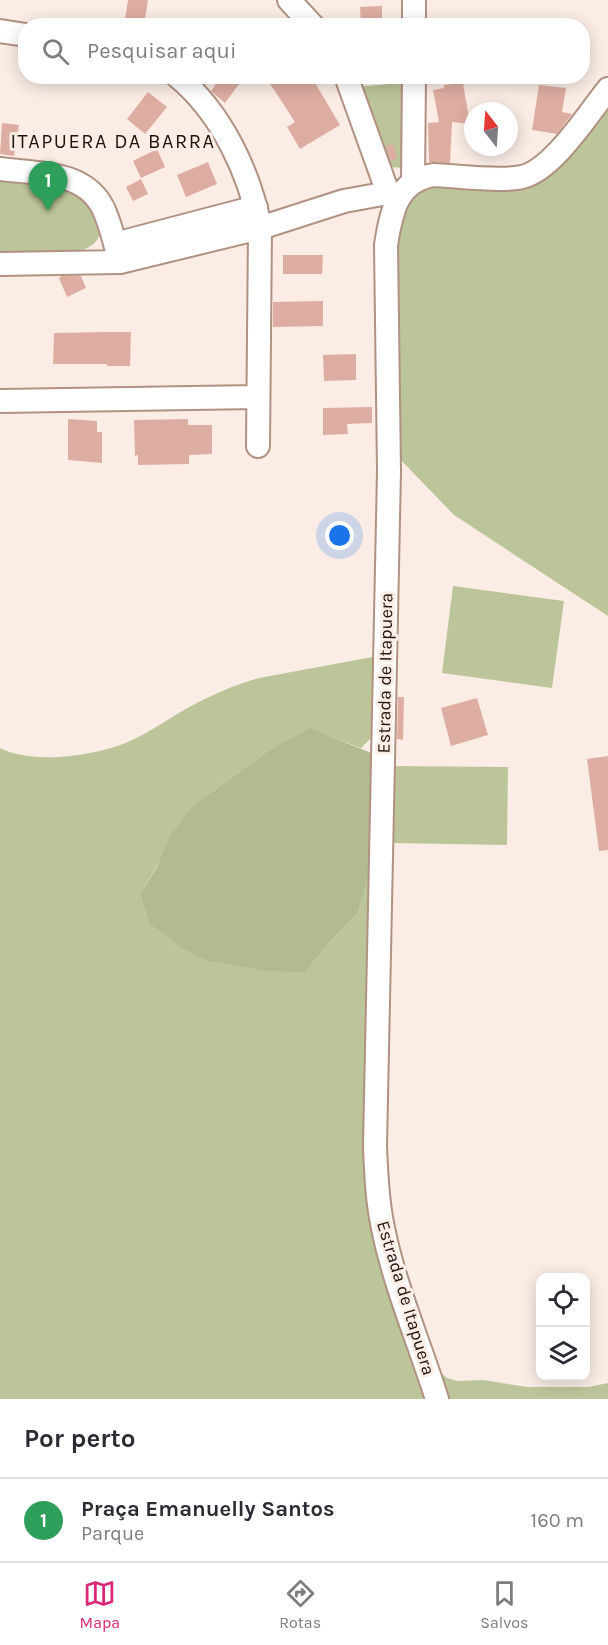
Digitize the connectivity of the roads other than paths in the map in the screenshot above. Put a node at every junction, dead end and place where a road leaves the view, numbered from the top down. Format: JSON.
{"nodes":[{"id":1,"x":289,"y":0,"type":"edge"},
{"id":2,"x":414,"y":0,"type":"edge"},
{"id":3,"x":305,"y":18,"type":"edge"},
{"id":4,"x":414,"y":18,"type":"edge"},
{"id":5,"x":0,"y":31,"type":"edge"},
{"id":6,"x":18,"y":34,"type":"edge"},
{"id":7,"x":185,"y":84,"type":"edge"},
{"id":8,"x":350,"y":84,"type":"edge"},
{"id":9,"x":413,"y":84,"type":"edge"},
{"id":10,"x":608,"y":89,"type":"edge"},
{"id":11,"x":0,"y":169,"type":"edge"},
{"id":12,"x":400,"y":190,"type":"junction"},
{"id":13,"x":258,"y":218,"type":"junction"},
{"id":14,"x":117,"y":253,"type":"junction"},
{"id":15,"x":0,"y":264,"type":"edge"},
{"id":16,"x":258,"y":397,"type":"junction"},
{"id":17,"x":0,"y":401,"type":"edge"},
{"id":18,"x":258,"y":446,"type":"dead end"},
{"id":19,"x":437,"y":1399,"type":"edge"}],
"edges":[{"from":1,"to":3,"type":"street"},
{"from":2,"to":4,"type":"street"},
{"from":5,"to":6,"type":"street"},
{"from":7,"to":13,"type":"street"},
{"from":8,"to":12,"type":"street"},
{"from":9,"to":12,"type":"street","name":"Estrada de Itapuera"},
{"from":10,"to":12,"type":"street"},
{"from":11,"to":14,"type":"street"},
{"from":12,"to":13,"type":"street"},
{"from":12,"to":19,"type":"street","name":"Estrada de Itapuera"},
{"from":13,"to":14,"type":"street"},
{"from":13,"to":16,"type":"street"},
{"from":14,"to":15,"type":"street"},
{"from":16,"to":17,"type":"street"},
{"from":16,"to":18,"type":"street"}]}
